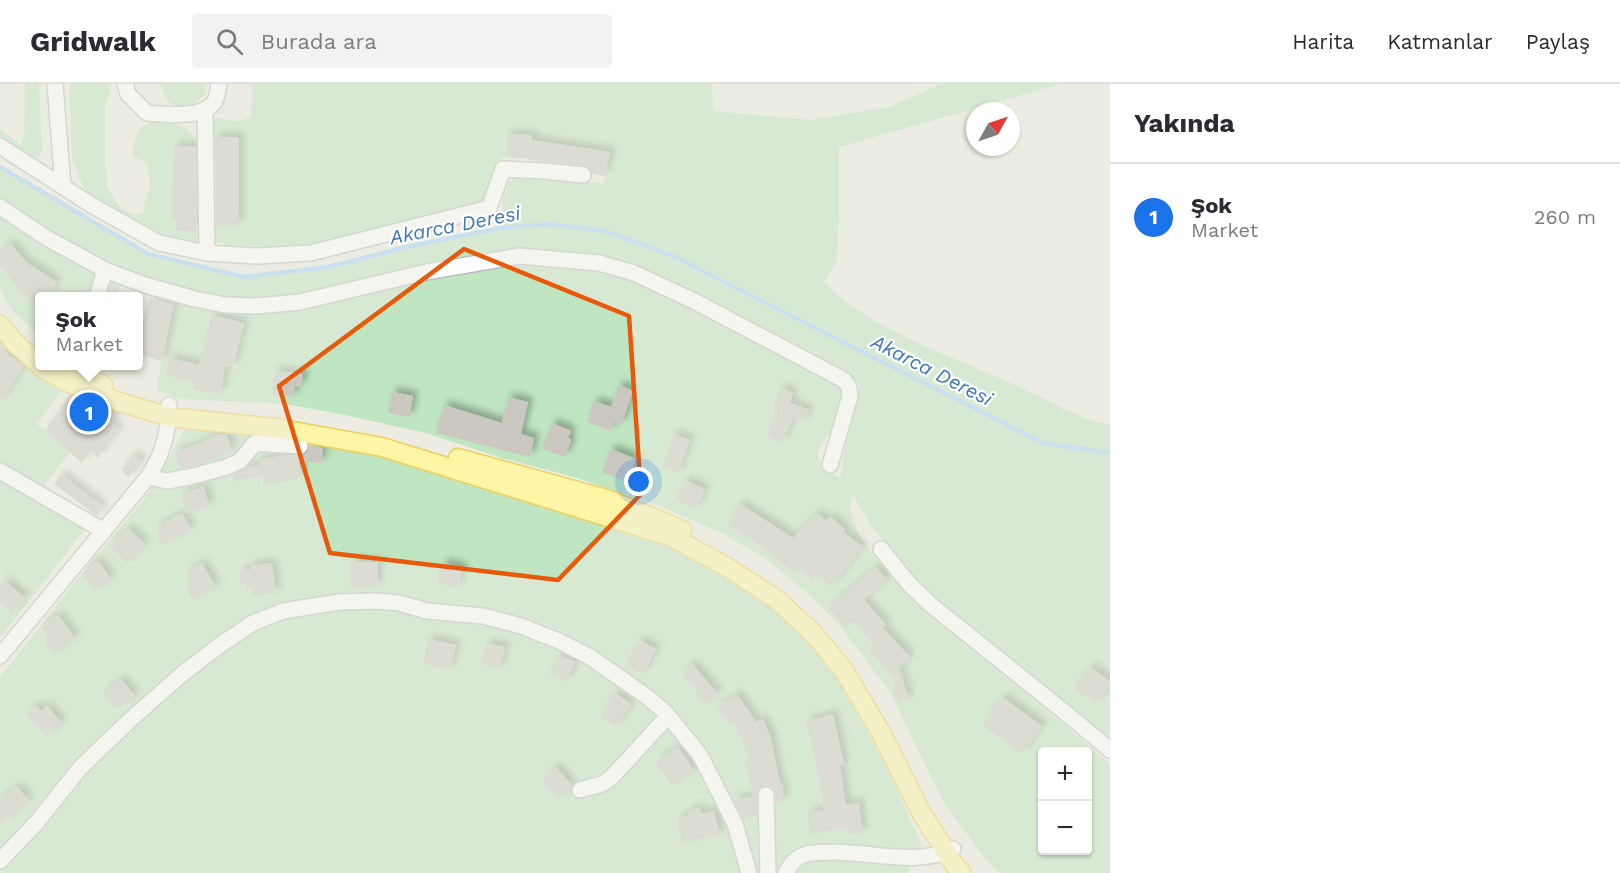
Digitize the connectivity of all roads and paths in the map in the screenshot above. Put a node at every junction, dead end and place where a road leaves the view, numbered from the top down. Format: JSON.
{"nodes":[{"id":1,"x":55,"y":84,"type":"edge"},
{"id":2,"x":125,"y":84,"type":"edge"},
{"id":3,"x":219,"y":84,"type":"edge"},
{"id":4,"x":205,"y":110,"type":"junction"},
{"id":5,"x":0,"y":146,"type":"edge"},
{"id":6,"x":584,"y":176,"type":"dead end"},
{"id":7,"x":63,"y":187,"type":"junction"},
{"id":8,"x":0,"y":207,"type":"edge"},
{"id":9,"x":207,"y":253,"type":"junction"},
{"id":10,"x":105,"y":270,"type":"junction"},
{"id":11,"x":98,"y":292,"type":"edge"},
{"id":12,"x":0,"y":310,"type":"edge"},
{"id":13,"x":0,"y":325,"type":"edge"},
{"id":14,"x":35,"y":345,"type":"edge"},
{"id":15,"x":35,"y":361,"type":"edge"},
{"id":16,"x":48,"y":370,"type":"edge"},
{"id":17,"x":75,"y":370,"type":"edge"},
{"id":18,"x":169,"y":411,"type":"junction"},
{"id":19,"x":300,"y":446,"type":"dead end"},
{"id":20,"x":830,"y":465,"type":"dead end"},
{"id":21,"x":0,"y":471,"type":"edge"},
{"id":22,"x":148,"y":477,"type":"junction"},
{"id":23,"x":104,"y":531,"type":"junction"},
{"id":24,"x":881,"y":549,"type":"dead end"},
{"id":25,"x":0,"y":656,"type":"edge"},
{"id":26,"x":668,"y":716,"type":"junction"},
{"id":27,"x":1110,"y":750,"type":"edge"},
{"id":28,"x":580,"y":790,"type":"dead end"},
{"id":29,"x":766,"y":795,"type":"dead end"},
{"id":30,"x":949,"y":851,"type":"junction"},
{"id":31,"x":0,"y":861,"type":"edge"},
{"id":32,"x":749,"y":873,"type":"edge"},
{"id":33,"x":768,"y":873,"type":"edge"},
{"id":34,"x":786,"y":873,"type":"edge"},
{"id":35,"x":961,"y":873,"type":"edge"},
{"id":36,"x":973,"y":873,"type":"edge"}],
"edges":[{"from":1,"to":7,"type":"street"},
{"from":2,"to":4,"type":"street"},
{"from":3,"to":4,"type":"street"},
{"from":4,"to":9,"type":"street"},
{"from":5,"to":7,"type":"street"},
{"from":6,"to":9,"type":"street"},
{"from":7,"to":9,"type":"street"},
{"from":8,"to":10,"type":"street"},
{"from":10,"to":11,"type":"street"},
{"from":10,"to":20,"type":"street"},
{"from":12,"to":14,"type":"main road"},
{"from":13,"to":15,"type":"main road"},
{"from":16,"to":18,"type":"main road"},
{"from":17,"to":18,"type":"main road"},
{"from":18,"to":22,"type":"street"},
{"from":18,"to":30,"type":"main road"},
{"from":19,"to":22,"type":"street"},
{"from":21,"to":23,"type":"street"},
{"from":22,"to":23,"type":"street"},
{"from":23,"to":25,"type":"street"},
{"from":24,"to":27,"type":"street"},
{"from":26,"to":28,"type":"street"},
{"from":26,"to":31,"type":"street"},
{"from":26,"to":32,"type":"street"},
{"from":29,"to":33,"type":"street"},
{"from":30,"to":34,"type":"street"},
{"from":30,"to":35,"type":"main road"},
{"from":30,"to":36,"type":"main road"}]}
